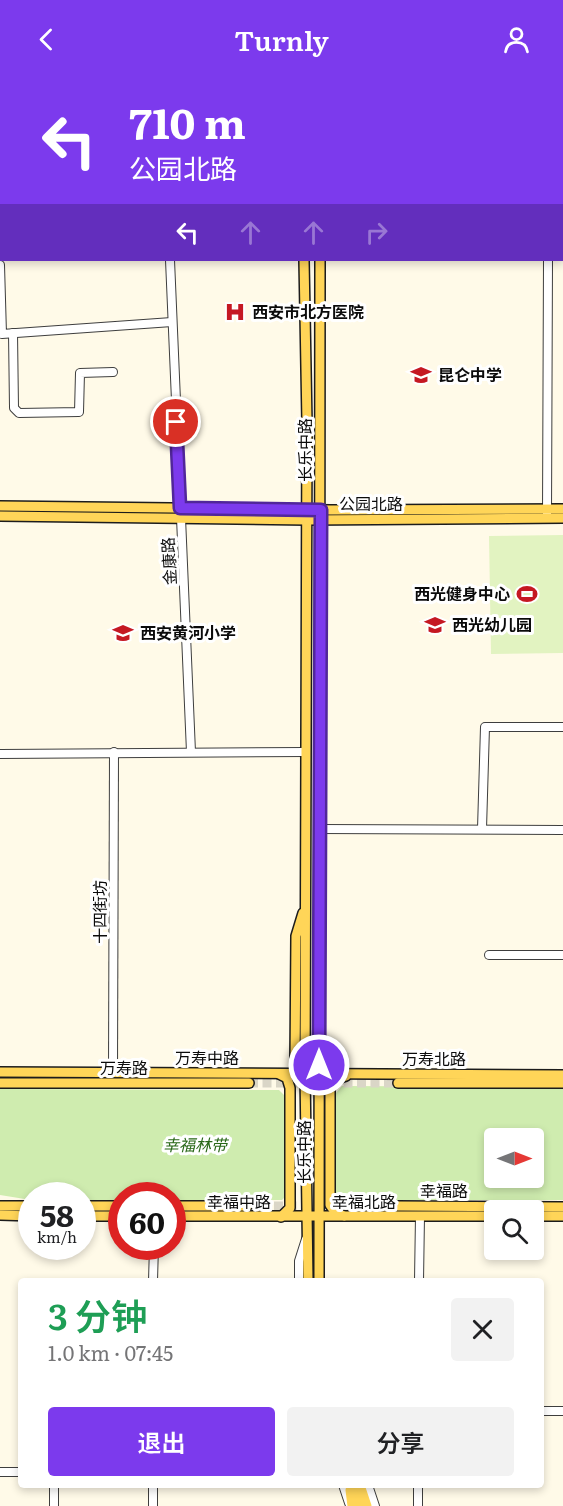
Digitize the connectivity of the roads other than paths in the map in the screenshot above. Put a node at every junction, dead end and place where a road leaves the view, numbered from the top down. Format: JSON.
{"nodes":[{"id":1,"x":170,"y":261,"type":"edge"},
{"id":2,"x":304,"y":261,"type":"edge"},
{"id":3,"x":320,"y":261,"type":"edge"},
{"id":4,"x":548,"y":261,"type":"edge"},
{"id":5,"x":0,"y":265,"type":"edge"},
{"id":6,"x":172,"y":322,"type":"junction"},
{"id":7,"x":13,"y":333,"type":"junction"},
{"id":8,"x":113,"y":372,"type":"dead end"},
{"id":9,"x":0,"y":506,"type":"edge"},
{"id":10,"x":307,"y":509,"type":"junction"},
{"id":11,"x":563,"y":509,"type":"edge"},
{"id":12,"x":180,"y":513,"type":"junction"},
{"id":13,"x":547,"y":513,"type":"junction"},
{"id":14,"x":320,"y":514,"type":"junction"},
{"id":15,"x":0,"y":516,"type":"edge"},
{"id":16,"x":563,"y":518,"type":"edge"},
{"id":17,"x":307,"y":520,"type":"junction"},
{"id":18,"x":563,"y":727,"type":"edge"},
{"id":19,"x":191,"y":752,"type":"junction"},
{"id":20,"x":306,"y":752,"type":"junction"},
{"id":21,"x":114,"y":753,"type":"junction"},
{"id":22,"x":0,"y":754,"type":"edge"},
{"id":23,"x":319,"y":829,"type":"junction"},
{"id":24,"x":482,"y":829,"type":"junction"},
{"id":25,"x":563,"y":830,"type":"edge"},
{"id":26,"x":320,"y":867,"type":"junction"},
{"id":27,"x":306,"y":868,"type":"junction"},
{"id":28,"x":489,"y":955,"type":"dead end"},
{"id":29,"x":563,"y":955,"type":"edge"},
{"id":30,"x":113,"y":1072,"type":"junction"},
{"id":31,"x":276,"y":1073,"type":"junction"},
{"id":32,"x":305,"y":1073,"type":"junction"},
{"id":33,"x":319,"y":1073,"type":"junction"},
{"id":34,"x":357,"y":1073,"type":"junction"},
{"id":35,"x":0,"y":1074,"type":"edge"},
{"id":36,"x":563,"y":1075,"type":"edge"},
{"id":37,"x":0,"y":1083,"type":"edge"},
{"id":38,"x":39,"y":1083,"type":"junction"},
{"id":39,"x":249,"y":1083,"type":"tunnel mouth"},
{"id":40,"x":398,"y":1083,"type":"tunnel mouth"},
{"id":41,"x":563,"y":1083,"type":"edge"},
{"id":42,"x":0,"y":1206,"type":"edge"},
{"id":43,"x":18,"y":1206,"type":"edge"},
{"id":44,"x":186,"y":1206,"type":"edge"},
{"id":45,"x":248,"y":1206,"type":"tunnel mouth"},
{"id":46,"x":398,"y":1206,"type":"tunnel mouth"},
{"id":47,"x":563,"y":1207,"type":"edge"},
{"id":48,"x":0,"y":1215,"type":"edge"},
{"id":49,"x":18,"y":1216,"type":"edge"},
{"id":50,"x":186,"y":1216,"type":"edge"},
{"id":51,"x":420,"y":1216,"type":"junction"},
{"id":52,"x":484,"y":1216,"type":"edge"},
{"id":53,"x":544,"y":1216,"type":"edge"},
{"id":54,"x":563,"y":1216,"type":"edge"},
{"id":55,"x":280,"y":1217,"type":"junction"},
{"id":56,"x":306,"y":1217,"type":"junction"},
{"id":57,"x":319,"y":1217,"type":"junction"},
{"id":58,"x":346,"y":1217,"type":"junction"},
{"id":59,"x":306,"y":1237,"type":"junction"},
{"id":60,"x":154,"y":1260,"type":"edge"},
{"id":61,"x":153,"y":1278,"type":"edge"},
{"id":62,"x":299,"y":1278,"type":"edge"},
{"id":63,"x":308,"y":1278,"type":"edge"},
{"id":64,"x":319,"y":1278,"type":"edge"},
{"id":65,"x":420,"y":1278,"type":"edge"},
{"id":66,"x":544,"y":1411,"type":"edge"},
{"id":67,"x":563,"y":1411,"type":"edge"},
{"id":68,"x":0,"y":1472,"type":"edge"},
{"id":69,"x":18,"y":1472,"type":"edge"},
{"id":70,"x":54,"y":1488,"type":"edge"},
{"id":71,"x":153,"y":1488,"type":"edge"},
{"id":72,"x":344,"y":1488,"type":"edge"},
{"id":73,"x":351,"y":1488,"type":"edge"},
{"id":74,"x":352,"y":1488,"type":"edge"},
{"id":75,"x":361,"y":1488,"type":"edge"},
{"id":76,"x":366,"y":1488,"type":"edge"},
{"id":77,"x":367,"y":1488,"type":"edge"},
{"id":78,"x":418,"y":1488,"type":"edge"},
{"id":79,"x":54,"y":1506,"type":"edge"},
{"id":80,"x":153,"y":1506,"type":"edge"},
{"id":81,"x":351,"y":1506,"type":"edge"},
{"id":82,"x":359,"y":1506,"type":"edge"},
{"id":83,"x":367,"y":1506,"type":"edge"},
{"id":84,"x":375,"y":1506,"type":"edge"},
{"id":85,"x":418,"y":1506,"type":"edge"}],
"edges":[{"from":1,"to":6,"type":"street","name":"金康路"},
{"from":2,"to":10,"type":"main road","name":"长乐中路"},
{"from":3,"to":14,"type":"main road","name":"长乐中路"},
{"from":4,"to":13,"type":"street"},
{"from":5,"to":7,"type":"street"},
{"from":6,"to":7,"type":"street"},
{"from":6,"to":12,"type":"street","name":"金康路"},
{"from":7,"to":8,"type":"street"},
{"from":9,"to":12,"type":"main road","name":"公园北路"},
{"from":10,"to":12,"type":"main road","name":"公园北路"},
{"from":10,"to":14,"type":"main road","name":"公园北路"},
{"from":10,"to":17,"type":"main road","name":"长乐中路"},
{"from":11,"to":13,"type":"main road","name":"公园北路"},
{"from":12,"to":15,"type":"main road","name":"公园北路"},
{"from":12,"to":17,"type":"main road","name":"公园北路"},
{"from":12,"to":19,"type":"street","name":"金康路"},
{"from":13,"to":14,"type":"main road","name":"公园北路"},
{"from":13,"to":16,"type":"main road","name":"公园北路"},
{"from":14,"to":17,"type":"main road","name":"公园北路"},
{"from":14,"to":23,"type":"main road","name":"长乐中路"},
{"from":17,"to":20,"type":"main road","name":"长乐中路"},
{"from":18,"to":24,"type":"street"},
{"from":19,"to":20,"type":"street"},
{"from":19,"to":21,"type":"street"},
{"from":20,"to":27,"type":"main road","name":"长乐中路"},
{"from":21,"to":22,"type":"street"},
{"from":21,"to":30,"type":"street","name":"十四街坊"},
{"from":23,"to":24,"type":"street"},
{"from":23,"to":26,"type":"main road","name":"长乐中路"},
{"from":24,"to":25,"type":"street"},
{"from":26,"to":27,"type":"main road"},
{"from":26,"to":33,"type":"main road","name":"长乐中路"},
{"from":27,"to":32,"type":"main road","name":"长乐中路"},
{"from":28,"to":29,"type":"street"},
{"from":30,"to":31,"type":"main road","name":"万寿中路"},
{"from":30,"to":35,"type":"main road","name":"万寿中路"},
{"from":31,"to":32,"type":"main road","name":"万寿中路"},
{"from":31,"to":55,"type":"main road"},
{"from":32,"to":33,"type":"main road","name":"万寿北路"},
{"from":32,"to":56,"type":"main road","name":"长乐中路"},
{"from":33,"to":34,"type":"main road","name":"万寿北路"},
{"from":33,"to":57,"type":"main road","name":"长乐中路"},
{"from":34,"to":36,"type":"main road","name":"万寿北路"},
{"from":34,"to":58,"type":"main road"},
{"from":35,"to":38,"type":"main road"},
{"from":37,"to":38,"type":"main road","name":"万寿路"},
{"from":38,"to":39,"type":"main road","name":"万寿路"},
{"from":40,"to":41,"type":"main road"},
{"from":42,"to":43,"type":"main road"},
{"from":44,"to":45,"type":"main road"},
{"from":46,"to":47,"type":"main road","name":"幸福路"},
{"from":48,"to":49,"type":"main road"},
{"from":50,"to":55,"type":"main road","name":"幸福中路"},
{"from":51,"to":52,"type":"main road","name":"幸福北路"},
{"from":51,"to":58,"type":"main road","name":"幸福北路"},
{"from":51,"to":65,"type":"street"},
{"from":53,"to":54,"type":"main road"},
{"from":55,"to":56,"type":"main road","name":"幸福中路"},
{"from":56,"to":57,"type":"main road","name":"幸福北路"},
{"from":56,"to":59,"type":"main road","name":"长乐中路"},
{"from":57,"to":58,"type":"main road","name":"幸福北路"},
{"from":57,"to":64,"type":"main road","name":"长乐中路"},
{"from":59,"to":62,"type":"street"},
{"from":59,"to":63,"type":"main road","name":"长乐中路"},
{"from":60,"to":61,"type":"street"},
{"from":66,"to":67,"type":"street"},
{"from":68,"to":69,"type":"street"},
{"from":70,"to":79,"type":"street"},
{"from":71,"to":80,"type":"street"},
{"from":72,"to":81,"type":"street"},
{"from":73,"to":81,"type":"main road"},
{"from":74,"to":82,"type":"main road"},
{"from":75,"to":83,"type":"main road"},
{"from":76,"to":83,"type":"main road"},
{"from":77,"to":84,"type":"street"},
{"from":78,"to":85,"type":"street"}]}
